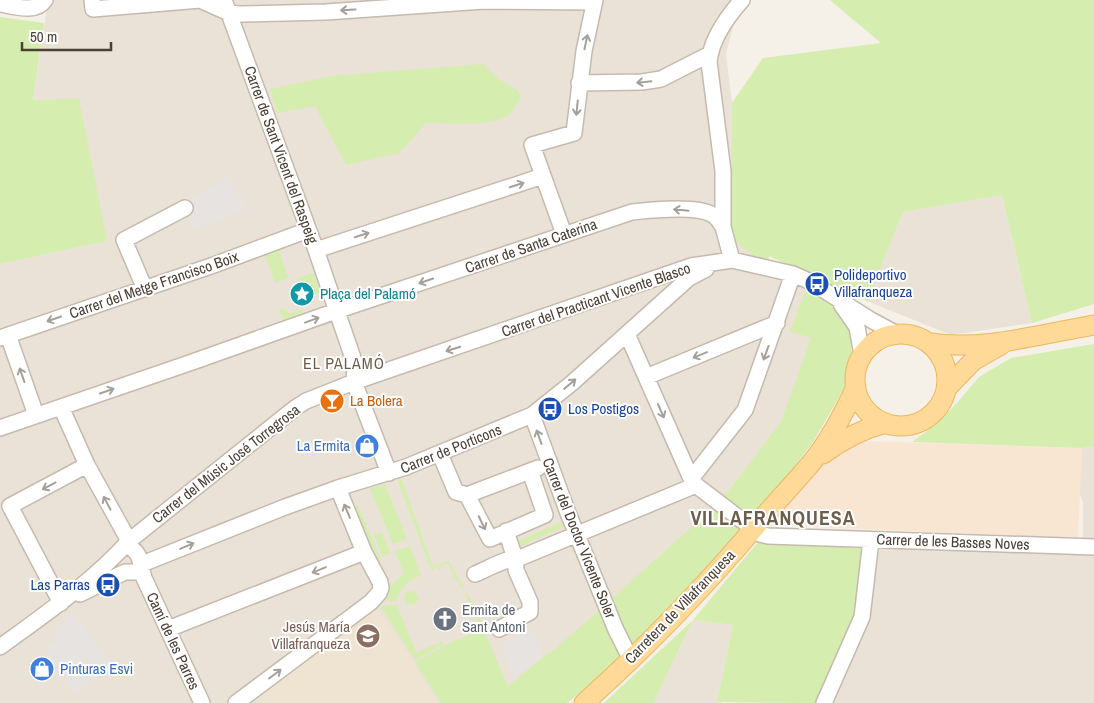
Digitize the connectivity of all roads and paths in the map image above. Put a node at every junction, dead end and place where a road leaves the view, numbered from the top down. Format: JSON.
{"nodes":[{"id":1,"x":45,"y":0,"type":"edge"},
{"id":2,"x":200,"y":0,"type":"edge"},
{"id":3,"x":484,"y":1,"type":"edge"},
{"id":4,"x":595,"y":1,"type":"edge"},
{"id":5,"x":738,"y":2,"type":"edge"},
{"id":6,"x":0,"y":4,"type":"edge"},
{"id":7,"x":93,"y":4,"type":"edge"},
{"id":8,"x":226,"y":4,"type":"edge"},
{"id":9,"x":710,"y":54,"type":"junction"},
{"id":10,"x":689,"y":65,"type":"junction"},
{"id":11,"x":709,"y":75,"type":"junction"},
{"id":12,"x":579,"y":83,"type":"junction"},
{"id":13,"x":543,"y":176,"type":"junction"},
{"id":14,"x":723,"y":194,"type":"junction"},
{"id":15,"x":185,"y":208,"type":"dead end"},
{"id":16,"x":705,"y":212,"type":"junction"},
{"id":17,"x":723,"y":227,"type":"junction"},
{"id":18,"x":308,"y":230,"type":"junction"},
{"id":19,"x":564,"y":234,"type":"junction"},
{"id":20,"x":316,"y":250,"type":"junction"},
{"id":21,"x":725,"y":262,"type":"junction"},
{"id":22,"x":793,"y":274,"type":"junction"},
{"id":23,"x":660,"y":278,"type":"junction"},
{"id":24,"x":145,"y":289,"type":"junction"},
{"id":25,"x":670,"y":296,"type":"junction"},
{"id":26,"x":837,"y":299,"type":"junction"},
{"id":27,"x":336,"y":311,"type":"junction"},
{"id":28,"x":777,"y":323,"type":"junction"},
{"id":29,"x":1094,"y":325,"type":"edge"},
{"id":30,"x":627,"y":334,"type":"junction"},
{"id":31,"x":898,"y":334,"type":"junction"},
{"id":32,"x":4,"y":337,"type":"edge"},
{"id":33,"x":1008,"y":342,"type":"junction"},
{"id":34,"x":930,"y":344,"type":"junction"},
{"id":35,"x":862,"y":355,"type":"junction"},
{"id":36,"x":646,"y":377,"type":"junction"},
{"id":37,"x":354,"y":382,"type":"junction"},
{"id":38,"x":856,"y":387,"type":"junction"},
{"id":39,"x":946,"y":389,"type":"junction"},
{"id":40,"x":326,"y":393,"type":"joint"},
{"id":41,"x":61,"y":407,"type":"junction"},
{"id":42,"x":36,"y":415,"type":"junction"},
{"id":43,"x":532,"y":415,"type":"junction"},
{"id":44,"x":886,"y":423,"type":"junction"},
{"id":45,"x":0,"y":428,"type":"edge"},
{"id":46,"x":440,"y":454,"type":"junction"},
{"id":47,"x":812,"y":462,"type":"junction"},
{"id":48,"x":549,"y":464,"type":"junction"},
{"id":49,"x":87,"y":465,"type":"junction"},
{"id":50,"x":530,"y":471,"type":"junction"},
{"id":51,"x":389,"y":473,"type":"junction"},
{"id":52,"x":694,"y":482,"type":"junction"},
{"id":53,"x":338,"y":488,"type":"junction"},
{"id":54,"x":467,"y":495,"type":"junction"},
{"id":55,"x":753,"y":530,"type":"junction"},
{"id":56,"x":506,"y":531,"type":"junction"},
{"id":57,"x":577,"y":534,"type":"junction"},
{"id":58,"x":872,"y":540,"type":"junction"},
{"id":59,"x":123,"y":547,"type":"junction"},
{"id":60,"x":1094,"y":547,"type":"edge"},
{"id":61,"x":364,"y":552,"type":"junction"},
{"id":62,"x":515,"y":558,"type":"junction"},
{"id":63,"x":137,"y":572,"type":"junction"},
{"id":64,"x":475,"y":574,"type":"dead end"},
{"id":65,"x":63,"y":602,"type":"junction"},
{"id":66,"x":499,"y":629,"type":"dead end"},
{"id":67,"x":168,"y":630,"type":"junction"},
{"id":68,"x":0,"y":647,"type":"edge"},
{"id":69,"x":631,"y":660,"type":"junction"},
{"id":70,"x":202,"y":703,"type":"edge"},
{"id":71,"x":236,"y":703,"type":"edge"},
{"id":72,"x":584,"y":703,"type":"edge"},
{"id":73,"x":824,"y":703,"type":"edge"}],
"edges":[{"from":1,"to":6,"type":"street"},
{"from":2,"to":7,"type":"street"},
{"from":2,"to":8,"type":"street"},
{"from":3,"to":4,"type":"street"},
{"from":3,"to":8,"type":"street","one_way":true},
{"from":12,"to":4,"type":"street","one_way":true},
{"from":5,"to":9,"type":"street"},
{"from":8,"to":18,"type":"street","name":"Carrer de Sant Vicent del Raspeig"},
{"from":9,"to":10,"type":"street"},
{"from":9,"to":11,"type":"street"},
{"from":10,"to":11,"type":"street"},
{"from":10,"to":12,"type":"street","one_way":true},
{"from":11,"to":14,"type":"street"},
{"from":12,"to":13,"type":"street","one_way":true},
{"from":13,"to":19,"type":"street"},
{"from":20,"to":13,"type":"street","one_way":true},
{"from":14,"to":16,"type":"street"},
{"from":14,"to":17,"type":"street"},
{"from":15,"to":24,"type":"street"},
{"from":16,"to":17,"type":"street"},
{"from":16,"to":19,"type":"street","name":"Carrer de Santa Caterina","one_way":true},
{"from":17,"to":21,"type":"street"},
{"from":18,"to":20,"type":"street","name":"Carrer de Sant Vicent del Raspeig"},
{"from":18,"to":24,"type":"street","name":"Carrer del Metge Francisco Boix"},
{"from":19,"to":27,"type":"street","name":"Carrer de Santa Caterina","one_way":true},
{"from":20,"to":27,"type":"street","name":"Carrer de Sant Vicent del Raspeig"},
{"from":21,"to":22,"type":"street","name":"Carrer del Practicant Vicente Blasco"},
{"from":21,"to":23,"type":"street","name":"Carrer del Practicant Vicente Blasco"},
{"from":21,"to":25,"type":"street","name":"Carrer de Porticons"},
{"from":22,"to":26,"type":"street","name":"Carrer del Practicant Vicente Blasco"},
{"from":22,"to":28,"type":"street"},
{"from":23,"to":25,"type":"street"},
{"from":23,"to":37,"type":"street","name":"Carrer del Practicant Vicente Blasco","one_way":true},
{"from":24,"to":32,"type":"street","name":"Carrer del Metge Francisco Boix","one_way":true},
{"from":25,"to":30,"type":"street","name":"Carrer de Porticons"},
{"from":26,"to":31,"type":"street","name":"Carrer del Practicant Vicente Blasco"},
{"from":26,"to":35,"type":"street","name":"Carrer del Practicant Vicente Blasco"},
{"from":27,"to":37,"type":"street","name":"Carrer de Sant Vicent del Raspeig"},
{"from":41,"to":27,"type":"street","name":"Carrer de Santa Caterina","one_way":true},
{"from":28,"to":36,"type":"street","one_way":true},
{"from":28,"to":52,"type":"street","one_way":true},
{"from":29,"to":33,"type":"main road"},
{"from":30,"to":36,"type":"street"},
{"from":43,"to":30,"type":"street","name":"Carrer de Porticons","one_way":true},
{"from":31,"to":34,"type":"main road"},
{"from":31,"to":35,"type":"main road"},
{"from":42,"to":32,"type":"street","one_way":true},
{"from":33,"to":34,"type":"main road"},
{"from":33,"to":39,"type":"main road"},
{"from":34,"to":39,"type":"main road"},
{"from":35,"to":38,"type":"main road"},
{"from":36,"to":52,"type":"street","one_way":true},
{"from":37,"to":40,"type":"street","name":"Carrer del Practicant Vicente Blasco"},
{"from":37,"to":51,"type":"street","name":"Carrer de Sant Vicent del Raspeig"},
{"from":38,"to":44,"type":"main road"},
{"from":38,"to":47,"type":"main road","name":"Carretera de Villafranquesa"},
{"from":39,"to":44,"type":"main road"},
{"from":40,"to":59,"type":"street","name":"Carrer del Músic José Torregrosa"},
{"from":41,"to":42,"type":"street","name":"Carrer de Santa Caterina"},
{"from":41,"to":49,"type":"street"},
{"from":42,"to":45,"type":"street","name":"Carrer de Santa Caterina"},
{"from":43,"to":46,"type":"street","name":"Carrer de Porticons"},
{"from":48,"to":43,"type":"street","name":"Carrer del Doctor Vicente Soler","one_way":true},
{"from":44,"to":47,"type":"main road","name":"Carretera de Villafranquesa"},
{"from":46,"to":51,"type":"street","name":"Carrer de Porticons"},
{"from":46,"to":54,"type":"street"},
{"from":47,"to":55,"type":"main road","name":"Carretera de Villafranquesa"},
{"from":48,"to":50,"type":"street"},
{"from":48,"to":57,"type":"street","name":"Carrer del Doctor Vicente Soler"},
{"from":59,"to":49,"type":"street","one_way":true},
{"from":49,"to":65,"type":"street","one_way":true},
{"from":50,"to":54,"type":"street"},
{"from":50,"to":56,"type":"street"},
{"from":51,"to":53,"type":"street","name":"Carrer de Porticons"},
{"from":52,"to":55,"type":"street"},
{"from":52,"to":57,"type":"street"},
{"from":61,"to":53,"type":"street","one_way":true},
{"from":63,"to":53,"type":"street","name":"Carrer de Porticons","one_way":true},
{"from":54,"to":56,"type":"street","one_way":true},
{"from":55,"to":58,"type":"street","name":"Carrer de les Basses Noves"},
{"from":55,"to":69,"type":"main road","name":"Carretera de Villafranquesa"},
{"from":56,"to":62,"type":"street"},
{"from":57,"to":62,"type":"street"},
{"from":57,"to":69,"type":"street","name":"Carrer del Doctor Vicente Soler"},
{"from":58,"to":60,"type":"street","name":"Carrer de les Basses Noves"},
{"from":58,"to":73,"type":"street"},
{"from":59,"to":63,"type":"street"},
{"from":59,"to":63,"type":"street"},
{"from":59,"to":65,"type":"street","name":"Carrer del Músic José Torregrosa"},
{"from":61,"to":67,"type":"street","one_way":true},
{"from":71,"to":61,"type":"street","one_way":true},
{"from":62,"to":64,"type":"street"},
{"from":62,"to":66,"type":"street"},
{"from":63,"to":65,"type":"street","name":"Carrer del Músic José Torregrosa"},
{"from":63,"to":67,"type":"street","name":"Camí de les Parres"},
{"from":65,"to":68,"type":"street","name":"Carrer del Músic José Torregrosa"},
{"from":67,"to":70,"type":"street","name":"Camí de les Parres"},
{"from":69,"to":72,"type":"main road","name":"Carretera de Villafranquesa"}]}
